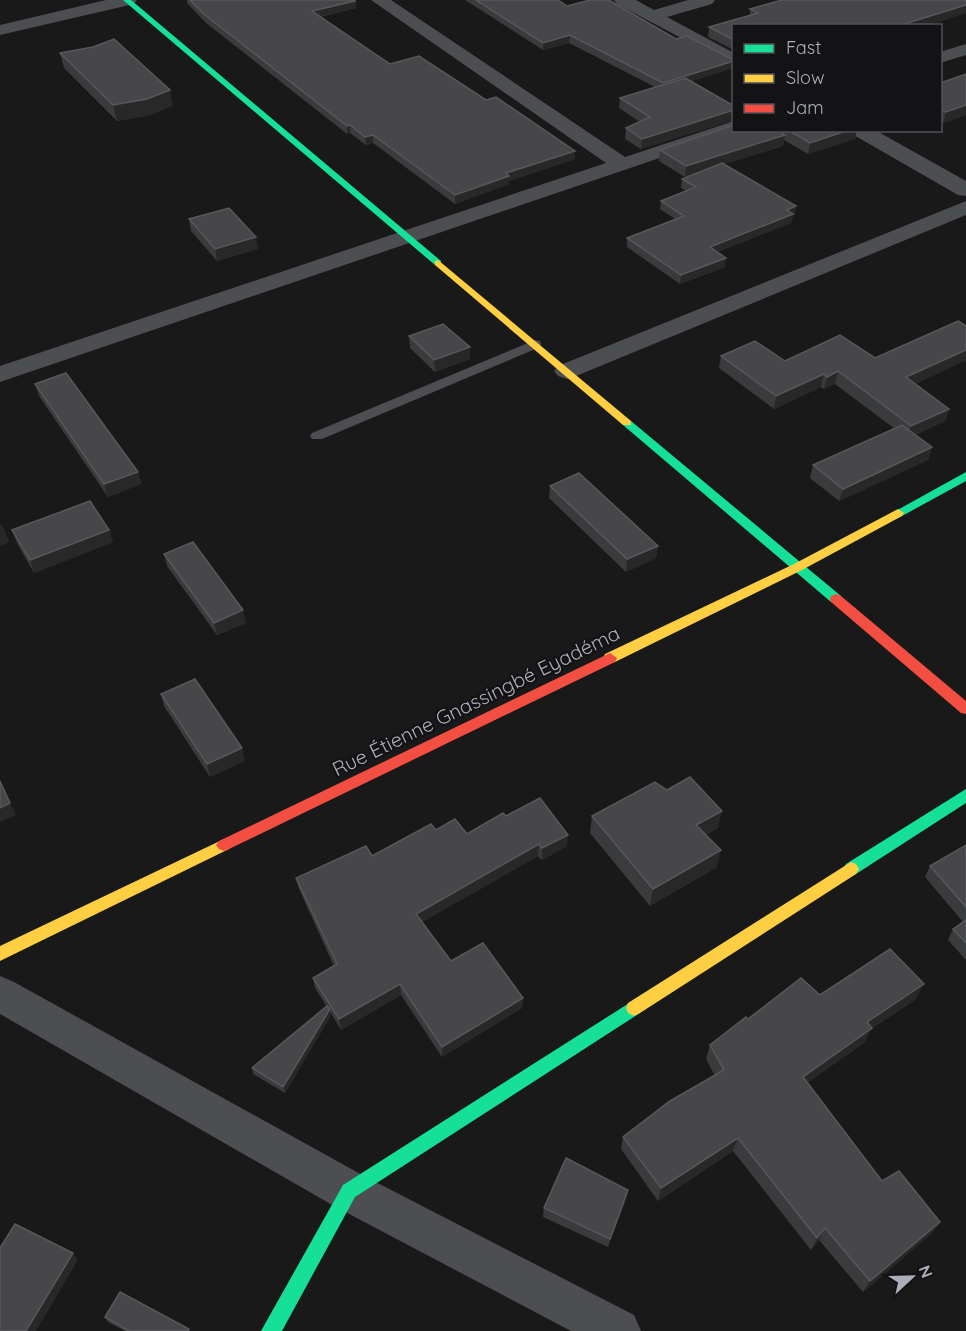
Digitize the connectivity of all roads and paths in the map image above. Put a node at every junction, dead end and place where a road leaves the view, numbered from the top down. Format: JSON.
{"nodes":[{"id":1,"x":128,"y":0,"type":"edge"},
{"id":2,"x":380,"y":0,"type":"edge"},
{"id":3,"x":623,"y":0,"type":"edge"},
{"id":4,"x":706,"y":0,"type":"edge"},
{"id":5,"x":652,"y":16,"type":"junction"},
{"id":6,"x":0,"y":30,"type":"edge"},
{"id":7,"x":966,"y":49,"type":"edge"},
{"id":8,"x":942,"y":57,"type":"edge"},
{"id":9,"x":732,"y":60,"type":"edge"},
{"id":10,"x":732,"y":128,"type":"edge"},
{"id":11,"x":863,"y":132,"type":"edge"},
{"id":12,"x":623,"y":165,"type":"junction"},
{"id":13,"x":966,"y":190,"type":"edge"},
{"id":14,"x":966,"y":207,"type":"edge"},
{"id":15,"x":407,"y":236,"type":"junction"},
{"id":16,"x":535,"y":344,"type":"junction"},
{"id":17,"x":567,"y":371,"type":"junction"},
{"id":18,"x":0,"y":374,"type":"edge"},
{"id":19,"x":317,"y":436,"type":"dead end"},
{"id":20,"x":966,"y":476,"type":"edge"},
{"id":21,"x":798,"y":567,"type":"junction"},
{"id":22,"x":966,"y":709,"type":"edge"},
{"id":23,"x":966,"y":795,"type":"edge"},
{"id":24,"x":0,"y":954,"type":"edge"},
{"id":25,"x":0,"y":994,"type":"edge"},
{"id":26,"x":349,"y":1191,"type":"junction"},
{"id":27,"x":271,"y":1331,"type":"edge"},
{"id":28,"x":618,"y":1331,"type":"edge"}],
"edges":[{"from":1,"to":6,"type":"street"},
{"from":1,"to":15,"type":"street"},
{"from":2,"to":12,"type":"street"},
{"from":3,"to":5,"type":"street"},
{"from":4,"to":5,"type":"street"},
{"from":5,"to":9,"type":"street"},
{"from":7,"to":8,"type":"street"},
{"from":10,"to":12,"type":"street"},
{"from":11,"to":13,"type":"street"},
{"from":12,"to":15,"type":"street"},
{"from":14,"to":17,"type":"street"},
{"from":15,"to":16,"type":"street"},
{"from":15,"to":18,"type":"street"},
{"from":16,"to":17,"type":"street"},
{"from":16,"to":19,"type":"lane"},
{"from":17,"to":21,"type":"street"},
{"from":20,"to":21,"type":"street","name":"Rue Étienne Gnassingbé Eyadéma"},
{"from":21,"to":22,"type":"street"},
{"from":21,"to":24,"type":"street","name":"Rue Étienne Gnassingbé Eyadéma"},
{"from":23,"to":26,"type":"street"},
{"from":25,"to":26,"type":"street"},
{"from":26,"to":27,"type":"street"},
{"from":26,"to":28,"type":"street"}]}
